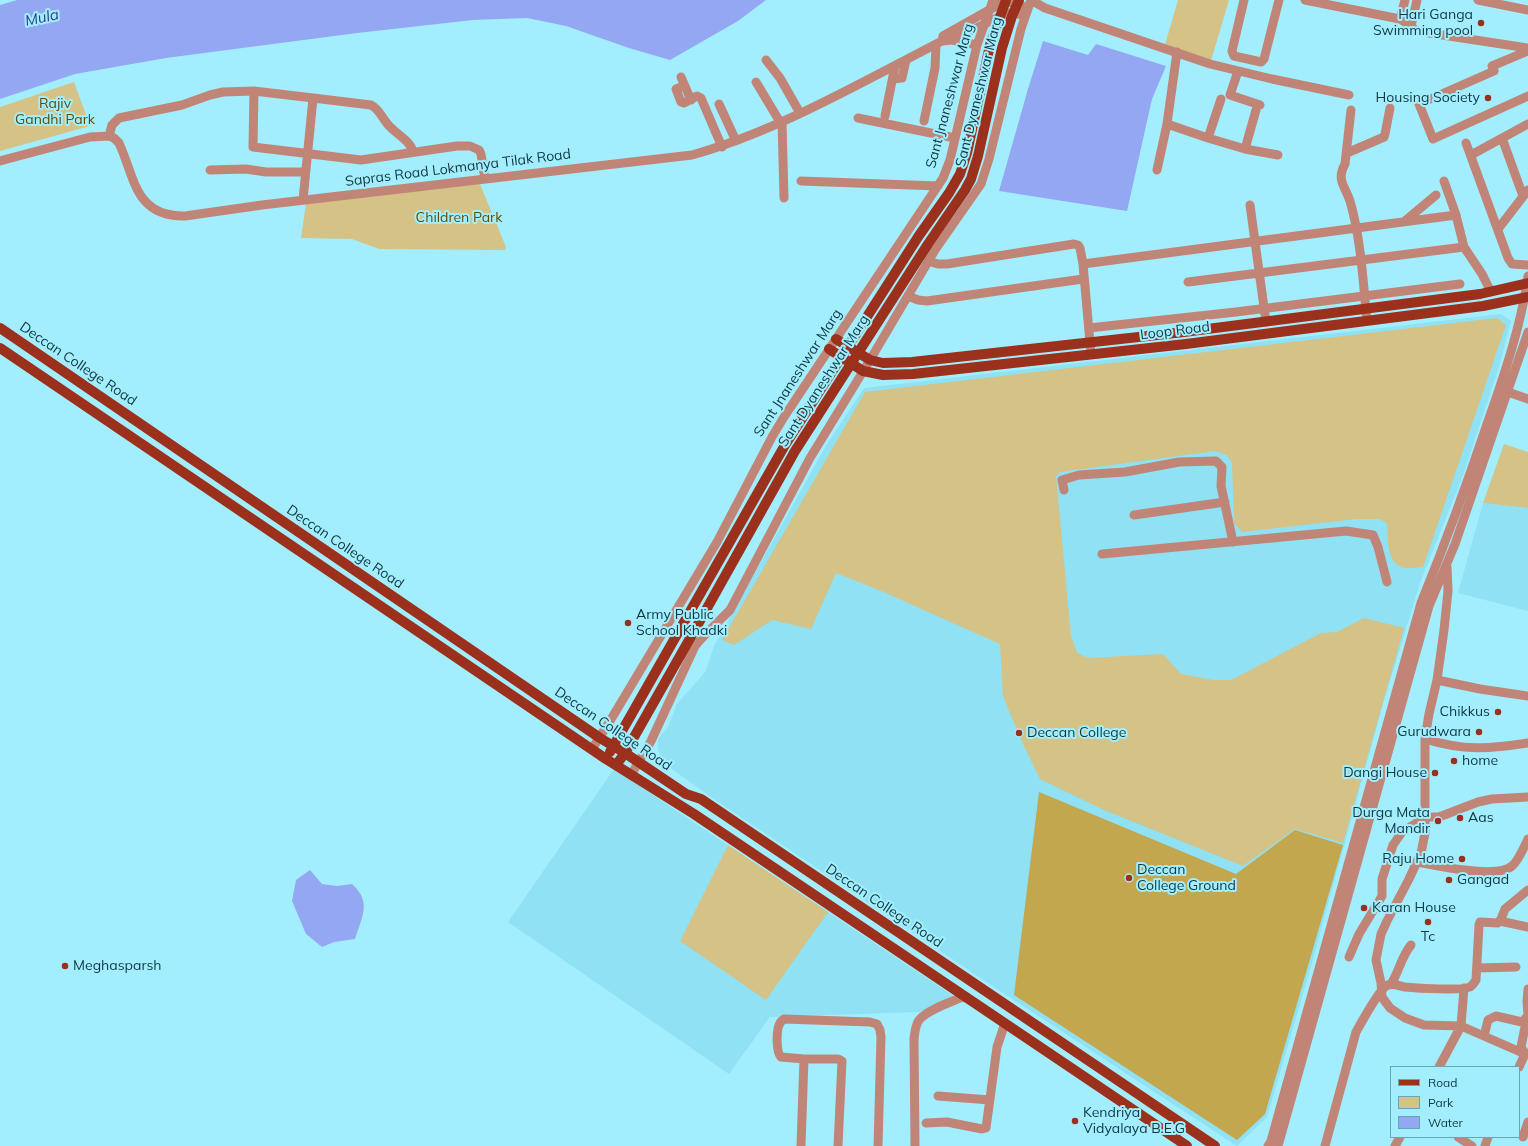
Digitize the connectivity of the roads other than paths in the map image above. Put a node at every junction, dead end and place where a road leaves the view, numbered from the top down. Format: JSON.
{"nodes":[{"id":1,"x":993,"y":0,"type":"edge"},
{"id":2,"x":1244,"y":0,"type":"edge"},
{"id":3,"x":1279,"y":0,"type":"edge"},
{"id":4,"x":1305,"y":0,"type":"edge"},
{"id":5,"x":1405,"y":0,"type":"edge"},
{"id":6,"x":1417,"y":0,"type":"edge"},
{"id":7,"x":1478,"y":0,"type":"edge"},
{"id":8,"x":1006,"y":1,"type":"edge"},
{"id":9,"x":1017,"y":6,"type":"edge"},
{"id":10,"x":1028,"y":8,"type":"edge"},
{"id":11,"x":990,"y":9,"type":"junction"},
{"id":12,"x":1528,"y":10,"type":"edge"},
{"id":13,"x":999,"y":16,"type":"junction"},
{"id":14,"x":1400,"y":19,"type":"junction"},
{"id":15,"x":984,"y":25,"type":"junction"},
{"id":16,"x":1411,"y":26,"type":"junction"},
{"id":17,"x":952,"y":40,"type":"junction"},
{"id":18,"x":939,"y":43,"type":"junction"},
{"id":19,"x":977,"y":45,"type":"junction"},
{"id":20,"x":1528,"y":48,"type":"edge"},
{"id":21,"x":1528,"y":51,"type":"edge"},
{"id":22,"x":1177,"y":52,"type":"junction"},
{"id":23,"x":766,"y":60,"type":"dead end"},
{"id":24,"x":906,"y":60,"type":"junction"},
{"id":25,"x":895,"y":66,"type":"junction"},
{"id":26,"x":1238,"y":71,"type":"junction"},
{"id":27,"x":680,"y":77,"type":"dead end"},
{"id":28,"x":893,"y":79,"type":"junction"},
{"id":29,"x":756,"y":82,"type":"dead end"},
{"id":30,"x":254,"y":91,"type":"junction"},
{"id":31,"x":1349,"y":95,"type":"dead end"},
{"id":32,"x":1528,"y":96,"type":"edge"},
{"id":33,"x":313,"y":98,"type":"junction"},
{"id":34,"x":1221,"y":99,"type":"dead end"},
{"id":35,"x":719,"y":104,"type":"dead end"},
{"id":36,"x":1390,"y":108,"type":"dead end"},
{"id":37,"x":1350,"y":110,"type":"dead end"},
{"id":38,"x":800,"y":113,"type":"junction"},
{"id":39,"x":885,"y":116,"type":"dead end"},
{"id":40,"x":858,"y":118,"type":"dead end"},
{"id":41,"x":924,"y":121,"type":"dead end"},
{"id":42,"x":781,"y":122,"type":"junction"},
{"id":43,"x":1168,"y":124,"type":"junction"},
{"id":44,"x":1528,"y":124,"type":"edge"},
{"id":45,"x":109,"y":136,"type":"junction"},
{"id":46,"x":955,"y":138,"type":"junction"},
{"id":47,"x":1208,"y":138,"type":"junction"},
{"id":48,"x":1502,"y":138,"type":"junction"},
{"id":49,"x":736,"y":141,"type":"junction"},
{"id":50,"x":1466,"y":143,"type":"dead end"},
{"id":51,"x":722,"y":146,"type":"junction"},
{"id":52,"x":1245,"y":149,"type":"junction"},
{"id":53,"x":413,"y":152,"type":"junction"},
{"id":54,"x":1346,"y":153,"type":"junction"},
{"id":55,"x":307,"y":154,"type":"junction"},
{"id":56,"x":1278,"y":155,"type":"dead end"},
{"id":57,"x":1470,"y":155,"type":"junction"},
{"id":58,"x":0,"y":161,"type":"edge"},
{"id":59,"x":210,"y":170,"type":"dead end"},
{"id":60,"x":1157,"y":170,"type":"dead end"},
{"id":61,"x":305,"y":172,"type":"junction"},
{"id":62,"x":485,"y":179,"type":"junction"},
{"id":63,"x":801,"y":181,"type":"dead end"},
{"id":64,"x":1444,"y":181,"type":"dead end"},
{"id":65,"x":938,"y":186,"type":"junction"},
{"id":66,"x":1525,"y":193,"type":"edge"},
{"id":67,"x":1436,"y":195,"type":"dead end"},
{"id":68,"x":784,"y":198,"type":"dead end"},
{"id":69,"x":302,"y":200,"type":"junction"},
{"id":70,"x":1250,"y":205,"type":"dead end"},
{"id":71,"x":1456,"y":215,"type":"junction"},
{"id":72,"x":1404,"y":222,"type":"junction"},
{"id":73,"x":1356,"y":228,"type":"junction"},
{"id":74,"x":1498,"y":230,"type":"junction"},
{"id":75,"x":1255,"y":242,"type":"junction"},
{"id":76,"x":1464,"y":247,"type":"junction"},
{"id":77,"x":928,"y":261,"type":"junction"},
{"id":78,"x":1360,"y":262,"type":"junction"},
{"id":79,"x":1083,"y":264,"type":"junction"},
{"id":80,"x":1528,"y":265,"type":"edge"},
{"id":81,"x":1259,"y":274,"type":"junction"},
{"id":82,"x":1084,"y":279,"type":"junction"},
{"id":83,"x":1528,"y":280,"type":"edge"},
{"id":84,"x":1188,"y":282,"type":"dead end"},
{"id":85,"x":1460,"y":284,"type":"dead end"},
{"id":86,"x":1491,"y":292,"type":"junction"},
{"id":87,"x":908,"y":296,"type":"junction"},
{"id":88,"x":1364,"y":296,"type":"junction"},
{"id":89,"x":1527,"y":297,"type":"edge"},
{"id":90,"x":1264,"y":308,"type":"junction"},
{"id":91,"x":1366,"y":309,"type":"junction"},
{"id":92,"x":1367,"y":321,"type":"junction"},
{"id":93,"x":1266,"y":322,"type":"junction"},
{"id":94,"x":0,"y":328,"type":"edge"},
{"id":95,"x":1089,"y":328,"type":"junction"},
{"id":96,"x":1528,"y":332,"type":"edge"},
{"id":97,"x":836,"y":339,"type":"junction"},
{"id":98,"x":1090,"y":342,"type":"junction"},
{"id":99,"x":848,"y":347,"type":"junction"},
{"id":100,"x":0,"y":348,"type":"edge"},
{"id":101,"x":829,"y":349,"type":"junction"},
{"id":102,"x":859,"y":353,"type":"junction"},
{"id":103,"x":1091,"y":354,"type":"junction"},
{"id":104,"x":842,"y":358,"type":"junction"},
{"id":105,"x":870,"y":360,"type":"junction"},
{"id":106,"x":852,"y":364,"type":"junction"},
{"id":107,"x":863,"y":371,"type":"junction"},
{"id":108,"x":1504,"y":390,"type":"junction"},
{"id":109,"x":1528,"y":398,"type":"edge"},
{"id":110,"x":1064,"y":490,"type":"dead end"},
{"id":111,"x":1225,"y":502,"type":"junction"},
{"id":112,"x":1134,"y":515,"type":"dead end"},
{"id":113,"x":1451,"y":540,"type":"junction"},
{"id":114,"x":1233,"y":542,"type":"junction"},
{"id":115,"x":1102,"y":554,"type":"dead end"},
{"id":116,"x":1447,"y":563,"type":"junction"},
{"id":117,"x":1386,"y":582,"type":"dead end"},
{"id":118,"x":698,"y":626,"type":"junction"},
{"id":119,"x":706,"y":633,"type":"junction"},
{"id":120,"x":1437,"y":680,"type":"junction"},
{"id":121,"x":1528,"y":696,"type":"edge"},
{"id":122,"x":600,"y":738,"type":"junction"},
{"id":123,"x":1426,"y":739,"type":"junction"},
{"id":124,"x":1528,"y":743,"type":"edge"},
{"id":125,"x":613,"y":746,"type":"junction"},
{"id":126,"x":592,"y":749,"type":"junction"},
{"id":127,"x":624,"y":753,"type":"junction"},
{"id":128,"x":606,"y":759,"type":"junction"},
{"id":129,"x":639,"y":763,"type":"junction"},
{"id":130,"x":616,"y":765,"type":"junction"},
{"id":131,"x":632,"y":775,"type":"junction"},
{"id":132,"x":1528,"y":797,"type":"edge"},
{"id":133,"x":1426,"y":817,"type":"junction"},
{"id":134,"x":1528,"y":839,"type":"edge"},
{"id":135,"x":1417,"y":862,"type":"junction"},
{"id":136,"x":1528,"y":890,"type":"edge"},
{"id":137,"x":1500,"y":921,"type":"junction"},
{"id":138,"x":1528,"y":927,"type":"edge"},
{"id":139,"x":1411,"y":945,"type":"dead end"},
{"id":140,"x":1349,"y":957,"type":"dead end"},
{"id":141,"x":1516,"y":967,"type":"dead end"},
{"id":142,"x":1477,"y":968,"type":"junction"},
{"id":143,"x":1391,"y":984,"type":"junction"},
{"id":144,"x":1464,"y":988,"type":"junction"},
{"id":145,"x":1528,"y":989,"type":"edge"},
{"id":146,"x":1381,"y":991,"type":"junction"},
{"id":147,"x":965,"y":996,"type":"junction"},
{"id":148,"x":1527,"y":1001,"type":"edge"},
{"id":149,"x":1528,"y":1016,"type":"edge"},
{"id":150,"x":1005,"y":1023,"type":"junction"},
{"id":151,"x":1461,"y":1026,"type":"junction"},
{"id":152,"x":1484,"y":1036,"type":"junction"},
{"id":153,"x":1526,"y":1053,"type":"edge"},
{"id":154,"x":804,"y":1059,"type":"junction"},
{"id":155,"x":1440,"y":1066,"type":"edge"},
{"id":156,"x":1520,"y":1066,"type":"edge"},
{"id":157,"x":938,"y":1096,"type":"dead end"},
{"id":158,"x":990,"y":1100,"type":"junction"},
{"id":159,"x":1528,"y":1122,"type":"edge"},
{"id":160,"x":926,"y":1123,"type":"dead end"},
{"id":161,"x":1523,"y":1137,"type":"edge"},
{"id":162,"x":1460,"y":1138,"type":"edge"},
{"id":163,"x":801,"y":1146,"type":"edge"},
{"id":164,"x":838,"y":1146,"type":"edge"},
{"id":165,"x":878,"y":1146,"type":"edge"},
{"id":166,"x":915,"y":1146,"type":"edge"},
{"id":167,"x":1187,"y":1146,"type":"edge"},
{"id":168,"x":1215,"y":1146,"type":"edge"},
{"id":169,"x":1268,"y":1146,"type":"edge"},
{"id":170,"x":1278,"y":1146,"type":"edge"},
{"id":171,"x":1326,"y":1146,"type":"edge"},
{"id":172,"x":1472,"y":1146,"type":"edge"}],
"edges":[{"from":1,"to":11,"type":"street","name":"Sant Jnaneshwar Marg"},
{"from":2,"to":3,"type":"street"},
{"from":4,"to":14,"type":"street"},
{"from":5,"to":14,"type":"street"},
{"from":6,"to":16,"type":"street"},
{"from":7,"to":12,"type":"street"},
{"from":8,"to":9,"type":"street","name":"Sapras Road Lokmanya Tilak Road"},
{"from":8,"to":11,"type":"street","name":"Sapras Road Lokmanya Tilak Road"},
{"from":8,"to":13,"type":"main road","name":"Sant Dyaneshwar Marg"},
{"from":9,"to":10,"type":"street","name":"Sapras Road Lokmanya Tilak Road"},
{"from":9,"to":13,"type":"street","name":"Sapras Road Lokmanya Tilak Road"},
{"from":9,"to":102,"type":"main road","name":"Sant Dyaneshwar Marg"},
{"from":10,"to":22,"type":"street","name":"Sapras Road Lokmanya Tilak Road"},
{"from":10,"to":77,"type":"street"},
{"from":11,"to":15,"type":"street","name":"Sant Jnaneshwar Marg"},
{"from":11,"to":18,"type":"street","name":"Sapras Road Lokmanya Tilak Road"},
{"from":13,"to":15,"type":"street","name":"Sapras Road Lokmanya Tilak Road"},
{"from":13,"to":99,"type":"main road","name":"Sant Dyaneshwar Marg"},
{"from":14,"to":16,"type":"street"},
{"from":15,"to":17,"type":"street","name":"Sapras Road Lokmanya Tilak Road"},
{"from":15,"to":19,"type":"street","name":"Sant Jnaneshwar Marg"},
{"from":16,"to":20,"type":"street"},
{"from":17,"to":18,"type":"street","name":"Sapras Road Lokmanya Tilak Road"},
{"from":17,"to":19,"type":"street"},
{"from":18,"to":24,"type":"street","name":"Sapras Road Lokmanya Tilak Road"},
{"from":18,"to":41,"type":"street"},
{"from":19,"to":46,"type":"street","name":"Sant Jnaneshwar Marg"},
{"from":21,"to":32,"type":"street"},
{"from":22,"to":26,"type":"street","name":"Sapras Road Lokmanya Tilak Road"},
{"from":22,"to":43,"type":"street"},
{"from":23,"to":38,"type":"street"},
{"from":24,"to":25,"type":"street","name":"Sapras Road Lokmanya Tilak Road"},
{"from":24,"to":28,"type":"street"},
{"from":25,"to":28,"type":"street"},
{"from":25,"to":38,"type":"street","name":"Sapras Road Lokmanya Tilak Road"},
{"from":26,"to":31,"type":"street","name":"Sapras Road Lokmanya Tilak Road"},
{"from":26,"to":52,"type":"street"},
{"from":27,"to":51,"type":"street"},
{"from":28,"to":39,"type":"street"},
{"from":29,"to":42,"type":"street"},
{"from":30,"to":33,"type":"street"},
{"from":30,"to":45,"type":"street"},
{"from":30,"to":55,"type":"street"},
{"from":33,"to":53,"type":"street"},
{"from":33,"to":55,"type":"street"},
{"from":34,"to":47,"type":"street"},
{"from":35,"to":49,"type":"street"},
{"from":36,"to":54,"type":"street"},
{"from":37,"to":54,"type":"street"},
{"from":38,"to":42,"type":"street","name":"Sapras Road Lokmanya Tilak Road"},
{"from":40,"to":46,"type":"street"},
{"from":42,"to":49,"type":"street","name":"Sapras Road Lokmanya Tilak Road"},
{"from":42,"to":68,"type":"street"},
{"from":43,"to":47,"type":"street"},
{"from":43,"to":60,"type":"street"},
{"from":44,"to":48,"type":"street"},
{"from":45,"to":58,"type":"street"},
{"from":45,"to":69,"type":"street","name":"Sapras Road Lokmanya Tilak Road"},
{"from":46,"to":65,"type":"street","name":"Sant Jnaneshwar Marg"},
{"from":47,"to":52,"type":"street"},
{"from":48,"to":57,"type":"street"},
{"from":48,"to":66,"type":"street"},
{"from":49,"to":51,"type":"street","name":"Sapras Road Lokmanya Tilak Road"},
{"from":50,"to":57,"type":"street"},
{"from":51,"to":62,"type":"street","name":"Sapras Road Lokmanya Tilak Road"},
{"from":52,"to":56,"type":"street"},
{"from":53,"to":55,"type":"street"},
{"from":53,"to":62,"type":"street"},
{"from":54,"to":73,"type":"street"},
{"from":55,"to":61,"type":"street"},
{"from":57,"to":74,"type":"street"},
{"from":59,"to":61,"type":"street"},
{"from":61,"to":69,"type":"street"},
{"from":62,"to":69,"type":"street","name":"Sapras Road Lokmanya Tilak Road"},
{"from":63,"to":65,"type":"street"},
{"from":64,"to":71,"type":"street"},
{"from":65,"to":97,"type":"street","name":"Sant Jnaneshwar Marg"},
{"from":66,"to":74,"type":"street"},
{"from":67,"to":72,"type":"street"},
{"from":70,"to":75,"type":"street"},
{"from":71,"to":72,"type":"street"},
{"from":71,"to":76,"type":"street"},
{"from":72,"to":73,"type":"street"},
{"from":73,"to":75,"type":"street"},
{"from":73,"to":78,"type":"street"},
{"from":74,"to":80,"type":"street"},
{"from":75,"to":79,"type":"street"},
{"from":75,"to":81,"type":"street"},
{"from":76,"to":78,"type":"street"},
{"from":76,"to":86,"type":"street"},
{"from":77,"to":79,"type":"street"},
{"from":77,"to":87,"type":"street"},
{"from":78,"to":81,"type":"street"},
{"from":78,"to":88,"type":"street"},
{"from":79,"to":82,"type":"street"},
{"from":81,"to":84,"type":"street"},
{"from":81,"to":90,"type":"street"},
{"from":82,"to":87,"type":"street"},
{"from":82,"to":95,"type":"street"},
{"from":83,"to":86,"type":"main road","name":"Loop Road"},
{"from":83,"to":89,"type":"street"},
{"from":85,"to":88,"type":"street"},
{"from":86,"to":91,"type":"main road","name":"Loop Road"},
{"from":87,"to":105,"type":"street"},
{"from":88,"to":90,"type":"street"},
{"from":88,"to":91,"type":"street"},
{"from":89,"to":92,"type":"main road","name":"Loop Road"},
{"from":89,"to":108,"type":"street"},
{"from":90,"to":93,"type":"street"},
{"from":90,"to":95,"type":"street"},
{"from":91,"to":92,"type":"street"},
{"from":91,"to":93,"type":"main road","name":"Loop Road"},
{"from":92,"to":103,"type":"main road","name":"Loop Road"},
{"from":93,"to":98,"type":"main road","name":"Loop Road"},
{"from":94,"to":122,"type":"main road","name":"Deccan College Road"},
{"from":95,"to":98,"type":"street"},
{"from":96,"to":108,"type":"street"},
{"from":97,"to":99,"type":"main road","name":"Loop Road"},
{"from":97,"to":101,"type":"street","name":"Sant Jnaneshwar Marg"},
{"from":98,"to":103,"type":"street"},
{"from":98,"to":105,"type":"main road","name":"Loop Road"},
{"from":99,"to":102,"type":"main road","name":"Loop Road"},
{"from":99,"to":104,"type":"main road","name":"Sant Dyaneshwar Marg"},
{"from":100,"to":126,"type":"main road","name":"Deccan College Road"},
{"from":101,"to":104,"type":"main road","name":"Loop Road"},
{"from":101,"to":122,"type":"street","name":"Sant Jnaneshwar Marg"},
{"from":102,"to":105,"type":"main road","name":"Loop Road"},
{"from":102,"to":106,"type":"main road","name":"Sant Dyaneshwar Marg"},
{"from":103,"to":107,"type":"main road","name":"Loop Road"},
{"from":104,"to":106,"type":"main road","name":"Loop Road"},
{"from":104,"to":125,"type":"main road","name":"Sant Dyaneshwar Marg"},
{"from":105,"to":107,"type":"street"},
{"from":106,"to":107,"type":"main road","name":"Loop Road"},
{"from":106,"to":118,"type":"main road","name":"Sant Dyaneshwar Marg"},
{"from":107,"to":119,"type":"street"},
{"from":108,"to":109,"type":"street"},
{"from":108,"to":113,"type":"street"},
{"from":110,"to":111,"type":"street"},
{"from":111,"to":112,"type":"street"},
{"from":111,"to":114,"type":"street"},
{"from":113,"to":116,"type":"street"},
{"from":113,"to":169,"type":"street"},
{"from":114,"to":115,"type":"street"},
{"from":114,"to":117,"type":"street"},
{"from":116,"to":120,"type":"street"},
{"from":116,"to":170,"type":"street"},
{"from":118,"to":119,"type":"main road"},
{"from":118,"to":127,"type":"main road","name":"Sant Dyaneshwar Marg"},
{"from":119,"to":129,"type":"street"},
{"from":120,"to":121,"type":"street"},
{"from":120,"to":123,"type":"street"},
{"from":122,"to":125,"type":"main road","name":"Deccan College Road"},
{"from":122,"to":126,"type":"street","name":"Sant Jnaneshwar Marg"},
{"from":123,"to":124,"type":"street"},
{"from":123,"to":133,"type":"street"},
{"from":125,"to":127,"type":"main road","name":"Deccan College Road"},
{"from":125,"to":128,"type":"main road","name":"Sant Dyaneshwar Marg"},
{"from":126,"to":128,"type":"main road","name":"Deccan College Road"},
{"from":127,"to":129,"type":"main road","name":"Deccan College Road"},
{"from":127,"to":130,"type":"main road","name":"Sant Dyaneshwar Marg"},
{"from":128,"to":130,"type":"main road","name":"Deccan College Road"},
{"from":129,"to":131,"type":"street"},
{"from":129,"to":168,"type":"main road","name":"Deccan College Road"},
{"from":130,"to":131,"type":"main road","name":"Deccan College Road"},
{"from":131,"to":147,"type":"main road","name":"Deccan College Road"},
{"from":132,"to":133,"type":"street"},
{"from":133,"to":135,"type":"street"},
{"from":133,"to":140,"type":"street"},
{"from":134,"to":135,"type":"street"},
{"from":135,"to":146,"type":"street"},
{"from":136,"to":137,"type":"street"},
{"from":137,"to":138,"type":"street"},
{"from":137,"to":142,"type":"street"},
{"from":139,"to":143,"type":"street"},
{"from":141,"to":142,"type":"street"},
{"from":142,"to":144,"type":"street"},
{"from":143,"to":144,"type":"street"},
{"from":143,"to":146,"type":"street"},
{"from":144,"to":151,"type":"street"},
{"from":145,"to":148,"type":"street"},
{"from":146,"to":151,"type":"street"},
{"from":146,"to":171,"type":"street"},
{"from":147,"to":150,"type":"main road","name":"Deccan College Road"},
{"from":147,"to":166,"type":"street"},
{"from":148,"to":149,"type":"street"},
{"from":149,"to":152,"type":"street"},
{"from":149,"to":153,"type":"street"},
{"from":150,"to":158,"type":"street"},
{"from":150,"to":167,"type":"main road","name":"Deccan College Road"},
{"from":151,"to":152,"type":"street"},
{"from":151,"to":155,"type":"street"},
{"from":152,"to":153,"type":"street"},
{"from":153,"to":156,"type":"street"},
{"from":154,"to":163,"type":"street"},
{"from":154,"to":164,"type":"street"},
{"from":154,"to":165,"type":"street"},
{"from":157,"to":158,"type":"street"},
{"from":158,"to":160,"type":"street"},
{"from":159,"to":161,"type":"street"},
{"from":162,"to":172,"type":"street"}]}
